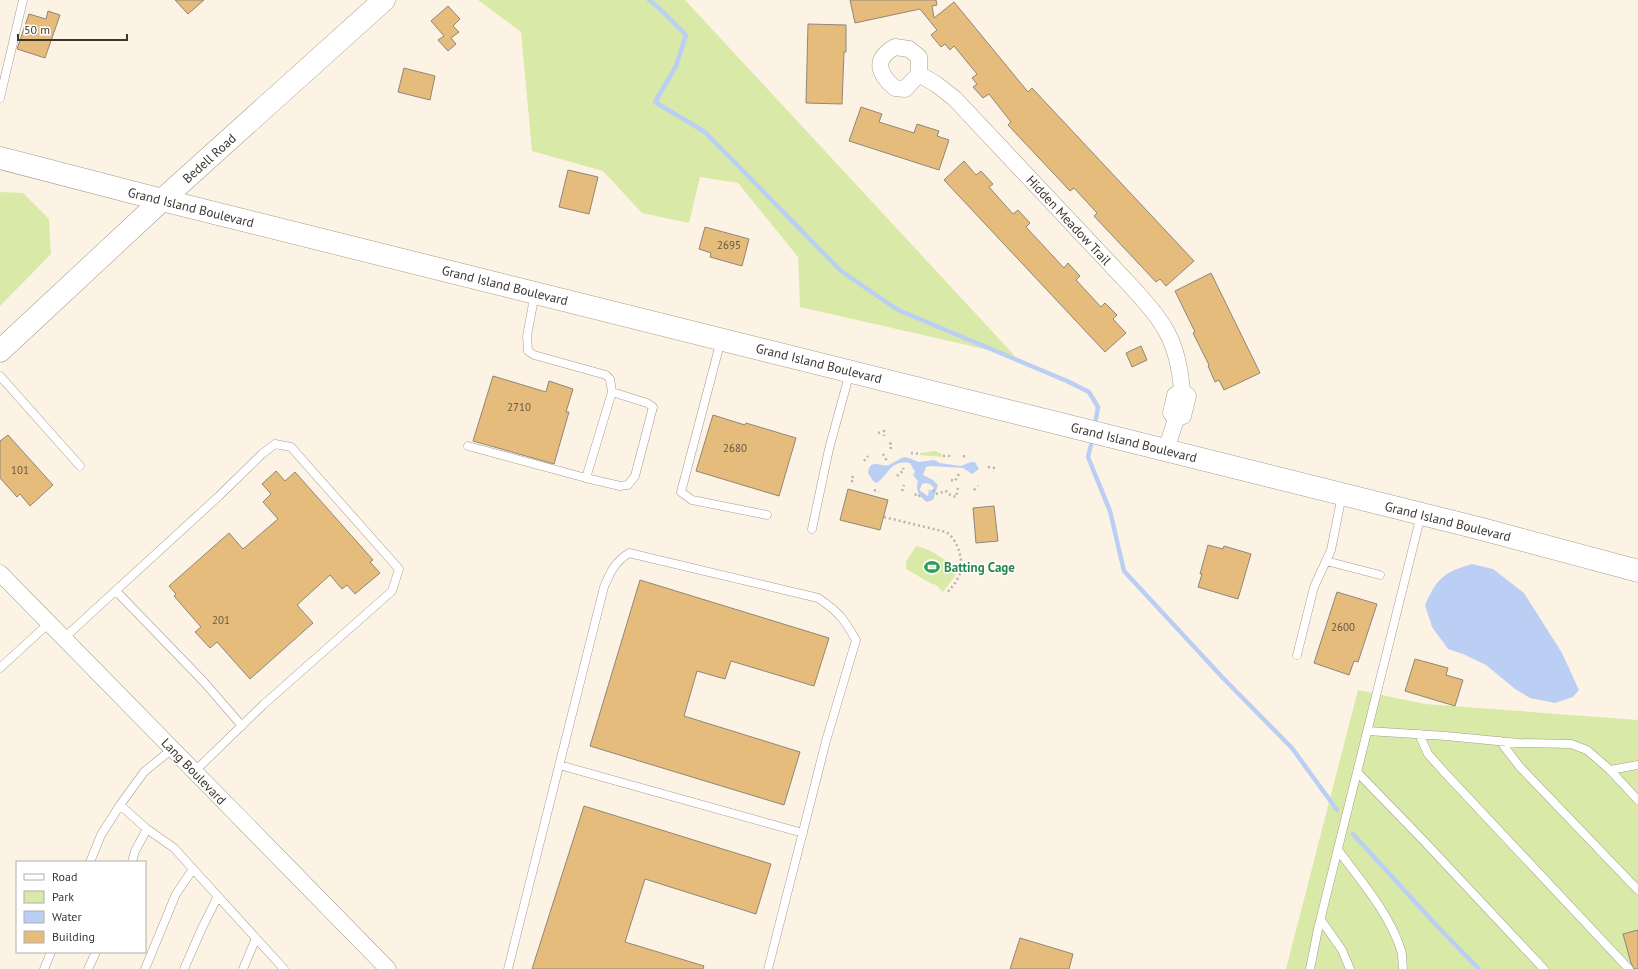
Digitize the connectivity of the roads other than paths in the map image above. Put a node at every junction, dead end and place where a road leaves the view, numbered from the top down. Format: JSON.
{"nodes":[{"id":1,"x":23,"y":0,"type":"edge"},
{"id":2,"x":384,"y":0,"type":"edge"},
{"id":3,"x":919,"y":74,"type":"dead end"},
{"id":4,"x":0,"y":98,"type":"edge"},
{"id":5,"x":0,"y":158,"type":"edge"},
{"id":6,"x":162,"y":200,"type":"junction"},
{"id":7,"x":535,"y":293,"type":"junction"},
{"id":8,"x":721,"y":339,"type":"junction"},
{"id":9,"x":0,"y":351,"type":"edge"},
{"id":10,"x":850,"y":371,"type":"junction"},
{"id":11,"x":0,"y":376,"type":"edge"},
{"id":12,"x":612,"y":392,"type":"junction"},
{"id":13,"x":468,"y":446,"type":"dead end"},
{"id":14,"x":1166,"y":450,"type":"junction"},
{"id":15,"x":80,"y":466,"type":"dead end"},
{"id":16,"x":586,"y":478,"type":"junction"},
{"id":17,"x":1342,"y":494,"type":"junction"},
{"id":18,"x":1421,"y":514,"type":"junction"},
{"id":19,"x":767,"y":516,"type":"dead end"},
{"id":20,"x":812,"y":529,"type":"dead end"},
{"id":21,"x":1326,"y":561,"type":"junction"},
{"id":22,"x":1638,"y":571,"type":"edge"},
{"id":23,"x":0,"y":573,"type":"edge"},
{"id":24,"x":1380,"y":575,"type":"dead end"},
{"id":25,"x":116,"y":591,"type":"junction"},
{"id":26,"x":49,"y":623,"type":"junction"},
{"id":27,"x":64,"y":638,"type":"junction"},
{"id":28,"x":1297,"y":655,"type":"dead end"},
{"id":29,"x":0,"y":668,"type":"edge"},
{"id":30,"x":242,"y":726,"type":"junction"},
{"id":31,"x":1368,"y":731,"type":"junction"},
{"id":32,"x":1419,"y":734,"type":"junction"},
{"id":33,"x":1500,"y":741,"type":"junction"},
{"id":34,"x":172,"y":749,"type":"junction"},
{"id":35,"x":559,"y":765,"type":"junction"},
{"id":36,"x":1638,"y":765,"type":"edge"},
{"id":37,"x":1610,"y":770,"type":"junction"},
{"id":38,"x":194,"y":772,"type":"junction"},
{"id":39,"x":1358,"y":773,"type":"junction"},
{"id":40,"x":1638,"y":800,"type":"edge"},
{"id":41,"x":120,"y":805,"type":"junction"},
{"id":42,"x":147,"y":829,"type":"junction"},
{"id":43,"x":803,"y":833,"type":"junction"},
{"id":44,"x":1338,"y":850,"type":"junction"},
{"id":45,"x":90,"y":861,"type":"edge"},
{"id":46,"x":132,"y":861,"type":"edge"},
{"id":47,"x":193,"y":869,"type":"junction"},
{"id":48,"x":1638,"y":890,"type":"edge"},
{"id":49,"x":218,"y":896,"type":"junction"},
{"id":50,"x":1320,"y":920,"type":"junction"},
{"id":51,"x":256,"y":938,"type":"junction"},
{"id":52,"x":51,"y":953,"type":"edge"},
{"id":53,"x":96,"y":953,"type":"edge"},
{"id":54,"x":381,"y":966,"type":"edge"},
{"id":55,"x":44,"y":969,"type":"edge"},
{"id":56,"x":88,"y":969,"type":"edge"},
{"id":57,"x":145,"y":969,"type":"edge"},
{"id":58,"x":184,"y":969,"type":"edge"},
{"id":59,"x":243,"y":969,"type":"edge"},
{"id":60,"x":284,"y":969,"type":"edge"},
{"id":61,"x":508,"y":969,"type":"edge"},
{"id":62,"x":768,"y":969,"type":"edge"},
{"id":63,"x":1310,"y":969,"type":"edge"},
{"id":64,"x":1350,"y":969,"type":"edge"},
{"id":65,"x":1403,"y":969,"type":"edge"},
{"id":66,"x":1544,"y":969,"type":"edge"},
{"id":67,"x":1629,"y":969,"type":"edge"}],
"edges":[{"from":1,"to":4,"type":"lane"},
{"from":2,"to":6,"type":"main road","name":"Bedell Road"},
{"from":3,"to":14,"type":"street","name":"Hidden Meadow Trail"},
{"from":5,"to":6,"type":"main road","name":"Grand Island Boulevard"},
{"from":6,"to":7,"type":"main road","name":"Grand Island Boulevard"},
{"from":6,"to":9,"type":"main road","name":"Bedell Road"},
{"from":7,"to":8,"type":"main road","name":"Grand Island Boulevard"},
{"from":7,"to":12,"type":"lane"},
{"from":8,"to":10,"type":"main road","name":"Grand Island Boulevard"},
{"from":8,"to":19,"type":"lane"},
{"from":10,"to":14,"type":"main road","name":"Grand Island Boulevard"},
{"from":10,"to":20,"type":"lane"},
{"from":11,"to":15,"type":"lane"},
{"from":12,"to":16,"type":"lane"},
{"from":12,"to":16,"type":"lane"},
{"from":13,"to":16,"type":"lane"},
{"from":14,"to":17,"type":"main road","name":"Grand Island Boulevard"},
{"from":17,"to":18,"type":"main road","name":"Grand Island Boulevard"},
{"from":17,"to":21,"type":"lane"},
{"from":18,"to":22,"type":"main road","name":"Grand Island Boulevard"},
{"from":18,"to":31,"type":"lane"},
{"from":21,"to":24,"type":"lane"},
{"from":21,"to":28,"type":"lane"},
{"from":23,"to":26,"type":"street","name":"Lang Boulevard"},
{"from":25,"to":27,"type":"lane"},
{"from":25,"to":30,"type":"lane"},
{"from":25,"to":30,"type":"lane"},
{"from":26,"to":27,"type":"street","name":"Lang Boulevard"},
{"from":26,"to":29,"type":"lane"},
{"from":27,"to":34,"type":"street","name":"Lang Boulevard"},
{"from":30,"to":38,"type":"lane"},
{"from":31,"to":32,"type":"lane"},
{"from":31,"to":39,"type":"lane"},
{"from":32,"to":33,"type":"lane"},
{"from":32,"to":67,"type":"lane"},
{"from":33,"to":37,"type":"lane"},
{"from":33,"to":48,"type":"lane"},
{"from":34,"to":38,"type":"street","name":"Lang Boulevard"},
{"from":34,"to":41,"type":"lane"},
{"from":35,"to":43,"type":"lane"},
{"from":35,"to":43,"type":"lane"},
{"from":35,"to":61,"type":"lane"},
{"from":36,"to":37,"type":"lane"},
{"from":37,"to":40,"type":"lane"},
{"from":38,"to":54,"type":"street","name":"Lang Boulevard"},
{"from":39,"to":44,"type":"lane"},
{"from":39,"to":66,"type":"lane"},
{"from":41,"to":42,"type":"lane"},
{"from":41,"to":45,"type":"lane"},
{"from":42,"to":46,"type":"lane"},
{"from":42,"to":47,"type":"lane"},
{"from":43,"to":62,"type":"lane"},
{"from":44,"to":50,"type":"lane"},
{"from":44,"to":65,"type":"lane"},
{"from":47,"to":49,"type":"lane"},
{"from":47,"to":57,"type":"lane"},
{"from":49,"to":51,"type":"lane"},
{"from":49,"to":58,"type":"lane"},
{"from":50,"to":63,"type":"lane"},
{"from":50,"to":64,"type":"lane"},
{"from":51,"to":59,"type":"lane"},
{"from":51,"to":60,"type":"lane"},
{"from":52,"to":55,"type":"lane"},
{"from":53,"to":56,"type":"lane"}]}
